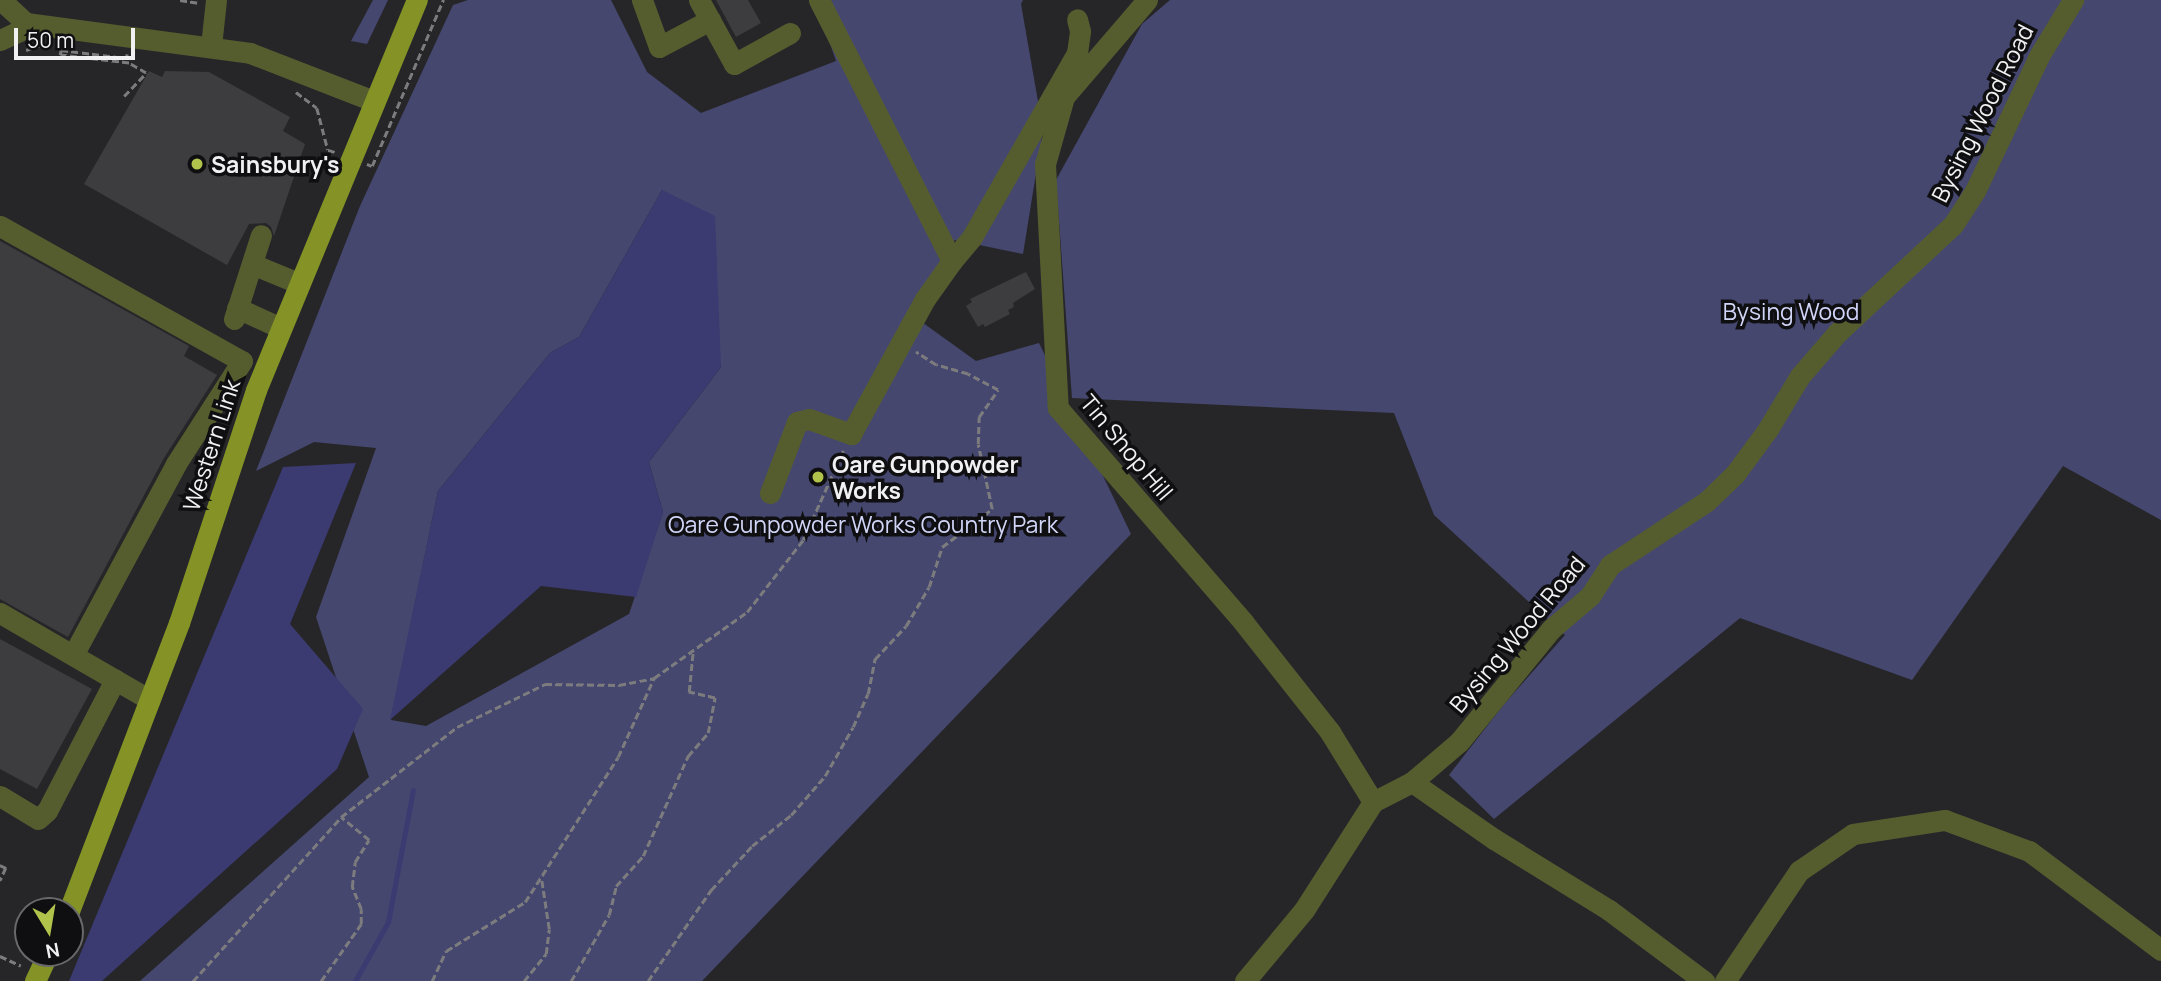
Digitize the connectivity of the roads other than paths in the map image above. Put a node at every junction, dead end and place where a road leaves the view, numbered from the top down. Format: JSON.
{"nodes":[{"id":1,"x":1,"y":0,"type":"edge"},
{"id":2,"x":216,"y":0,"type":"edge"},
{"id":3,"x":417,"y":0,"type":"edge"},
{"id":4,"x":642,"y":0,"type":"edge"},
{"id":5,"x":699,"y":0,"type":"edge"},
{"id":6,"x":819,"y":0,"type":"edge"},
{"id":7,"x":1147,"y":0,"type":"edge"},
{"id":8,"x":2073,"y":0,"type":"edge"},
{"id":9,"x":1077,"y":19,"type":"dead end"},
{"id":10,"x":710,"y":20,"type":"junction"},
{"id":11,"x":26,"y":23,"type":"junction"},
{"id":12,"x":790,"y":33,"type":"dead end"},
{"id":13,"x":0,"y":40,"type":"edge"},
{"id":14,"x":211,"y":46,"type":"junction"},
{"id":15,"x":374,"y":101,"type":"junction"},
{"id":16,"x":0,"y":226,"type":"edge"},
{"id":17,"x":261,"y":235,"type":"dead end"},
{"id":18,"x":952,"y":261,"type":"junction"},
{"id":19,"x":252,"y":264,"type":"junction"},
{"id":20,"x":298,"y":283,"type":"junction"},
{"id":21,"x":281,"y":328,"type":"junction"},
{"id":22,"x":771,"y":493,"type":"dead end"},
{"id":23,"x":0,"y":613,"type":"edge"},
{"id":24,"x":0,"y":629,"type":"edge"},
{"id":25,"x":73,"y":655,"type":"junction"},
{"id":26,"x":113,"y":685,"type":"junction"},
{"id":27,"x":150,"y":700,"type":"junction"},
{"id":28,"x":1412,"y":782,"type":"junction"},
{"id":29,"x":0,"y":796,"type":"edge"},
{"id":30,"x":1373,"y":802,"type":"junction"},
{"id":31,"x":74,"y":897,"type":"edge"},
{"id":32,"x":2161,"y":950,"type":"edge"},
{"id":33,"x":1245,"y":981,"type":"edge"},
{"id":34,"x":1704,"y":981,"type":"edge"},
{"id":35,"x":1725,"y":981,"type":"edge"}],
"edges":[{"from":1,"to":11,"type":"street"},
{"from":2,"to":14,"type":"street"},
{"from":3,"to":15,"type":"main road","name":"Western Link"},
{"from":4,"to":10,"type":"street"},
{"from":5,"to":10,"type":"street"},
{"from":6,"to":18,"type":"street"},
{"from":7,"to":30,"type":"street","name":"Tin Shop Hill"},
{"from":8,"to":28,"type":"street","name":"Bysing Wood Road"},
{"from":9,"to":18,"type":"street"},
{"from":10,"to":12,"type":"street"},
{"from":11,"to":13,"type":"street"},
{"from":11,"to":14,"type":"street"},
{"from":14,"to":15,"type":"street"},
{"from":15,"to":20,"type":"main road","name":"Western Link"},
{"from":16,"to":25,"type":"street"},
{"from":17,"to":19,"type":"street"},
{"from":18,"to":22,"type":"street"},
{"from":19,"to":20,"type":"street"},
{"from":19,"to":21,"type":"street"},
{"from":20,"to":21,"type":"main road","name":"Western Link"},
{"from":21,"to":27,"type":"main road","name":"Western Link"},
{"from":23,"to":25,"type":"street"},
{"from":24,"to":26,"type":"street"},
{"from":25,"to":26,"type":"street"},
{"from":26,"to":27,"type":"street"},
{"from":26,"to":29,"type":"street"},
{"from":27,"to":31,"type":"main road","name":"Western Link"},
{"from":28,"to":30,"type":"street","name":"Bysing Wood Road"},
{"from":28,"to":34,"type":"street"},
{"from":30,"to":33,"type":"street"},
{"from":32,"to":35,"type":"street"}]}
